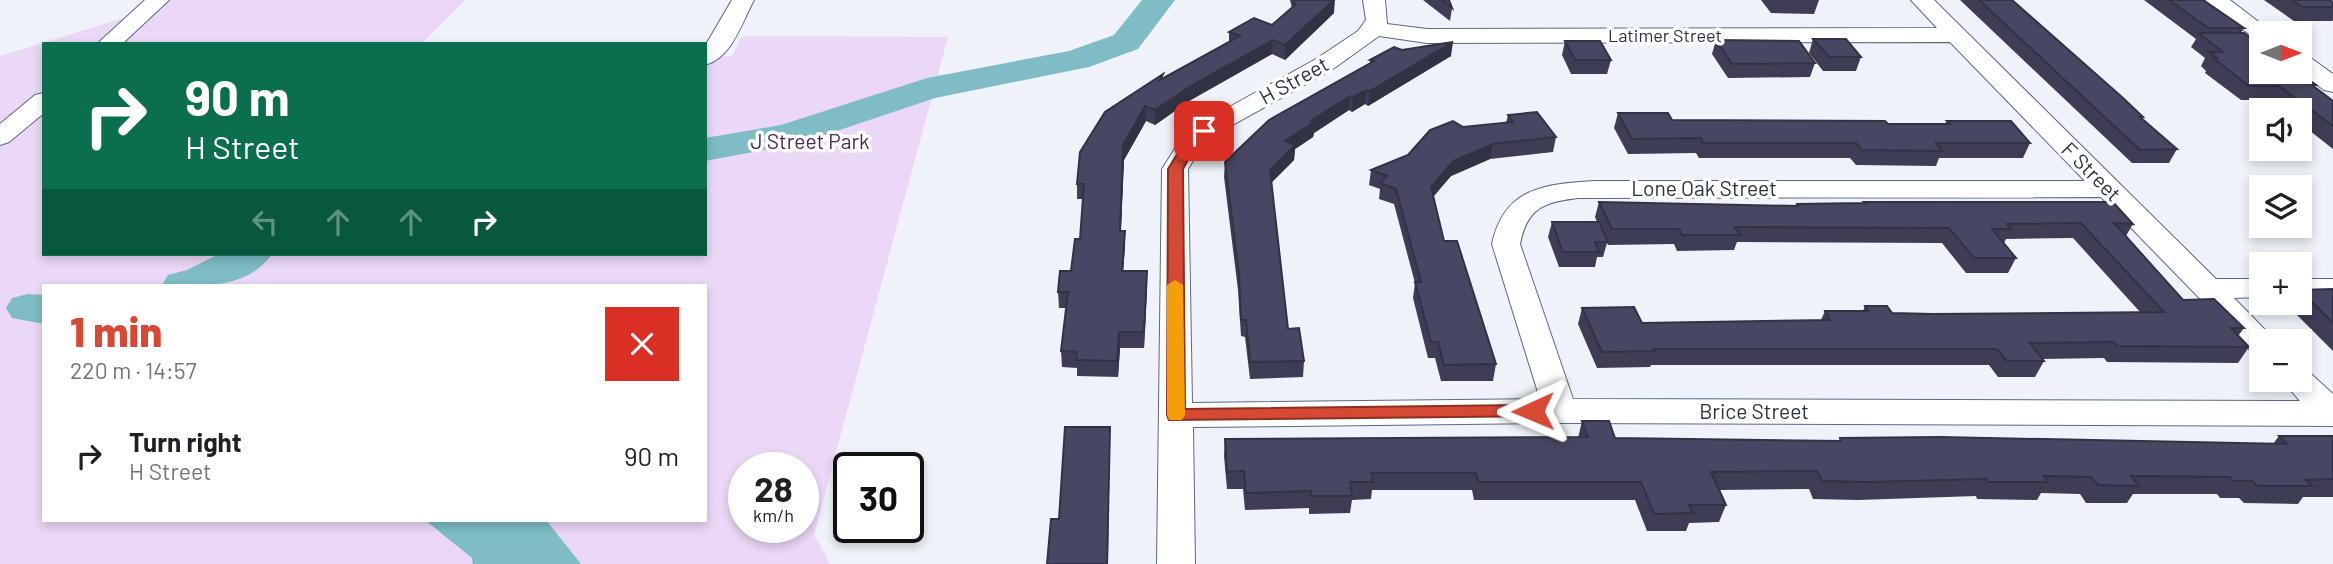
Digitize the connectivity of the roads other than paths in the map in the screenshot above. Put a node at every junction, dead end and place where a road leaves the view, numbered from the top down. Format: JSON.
{"nodes":[{"id":1,"x":158,"y":0,"type":"edge"},
{"id":2,"x":743,"y":0,"type":"edge"},
{"id":3,"x":1374,"y":0,"type":"edge"},
{"id":4,"x":1922,"y":0,"type":"edge"},
{"id":5,"x":2216,"y":0,"type":"edge"},
{"id":6,"x":2249,"y":24,"type":"edge"},
{"id":7,"x":1374,"y":29,"type":"junction"},
{"id":8,"x":1957,"y":35,"type":"junction"},
{"id":9,"x":110,"y":42,"type":"edge"},
{"id":10,"x":710,"y":62,"type":"edge"},
{"id":11,"x":2312,"y":70,"type":"edge"},
{"id":12,"x":2333,"y":85,"type":"edge"},
{"id":13,"x":42,"y":102,"type":"edge"},
{"id":14,"x":0,"y":137,"type":"edge"},
{"id":15,"x":2107,"y":190,"type":"junction"},
{"id":16,"x":2249,"y":288,"type":"edge"},
{"id":17,"x":2312,"y":288,"type":"edge"},
{"id":18,"x":2333,"y":288,"type":"edge"},
{"id":19,"x":2207,"y":289,"type":"junction"},
{"id":20,"x":2249,"y":331,"type":"edge"},
{"id":21,"x":2310,"y":392,"type":"edge"},
{"id":22,"x":1560,"y":411,"type":"junction"},
{"id":23,"x":2332,"y":414,"type":"edge"},
{"id":24,"x":1176,"y":415,"type":"junction"},
{"id":25,"x":1176,"y":564,"type":"edge"}],
"edges":[{"from":1,"to":9,"type":"street"},
{"from":2,"to":10,"type":"street"},
{"from":3,"to":7,"type":"street"},
{"from":4,"to":8,"type":"street","name":"F Street"},
{"from":5,"to":6,"type":"street"},
{"from":7,"to":8,"type":"street","name":"Latimer Street"},
{"from":7,"to":24,"type":"street","name":"H Street"},
{"from":8,"to":15,"type":"street","name":"F Street"},
{"from":11,"to":12,"type":"street"},
{"from":13,"to":14,"type":"street"},
{"from":15,"to":19,"type":"street","name":"F Street"},
{"from":15,"to":22,"type":"street","name":"Lone Oak Street"},
{"from":16,"to":19,"type":"street"},
{"from":17,"to":18,"type":"street"},
{"from":19,"to":20,"type":"street","name":"F Street"},
{"from":21,"to":23,"type":"street"},
{"from":22,"to":23,"type":"street","name":"Brice Street"},
{"from":22,"to":24,"type":"street","name":"Brice Street"},
{"from":24,"to":25,"type":"street","name":"H Street"}]}
